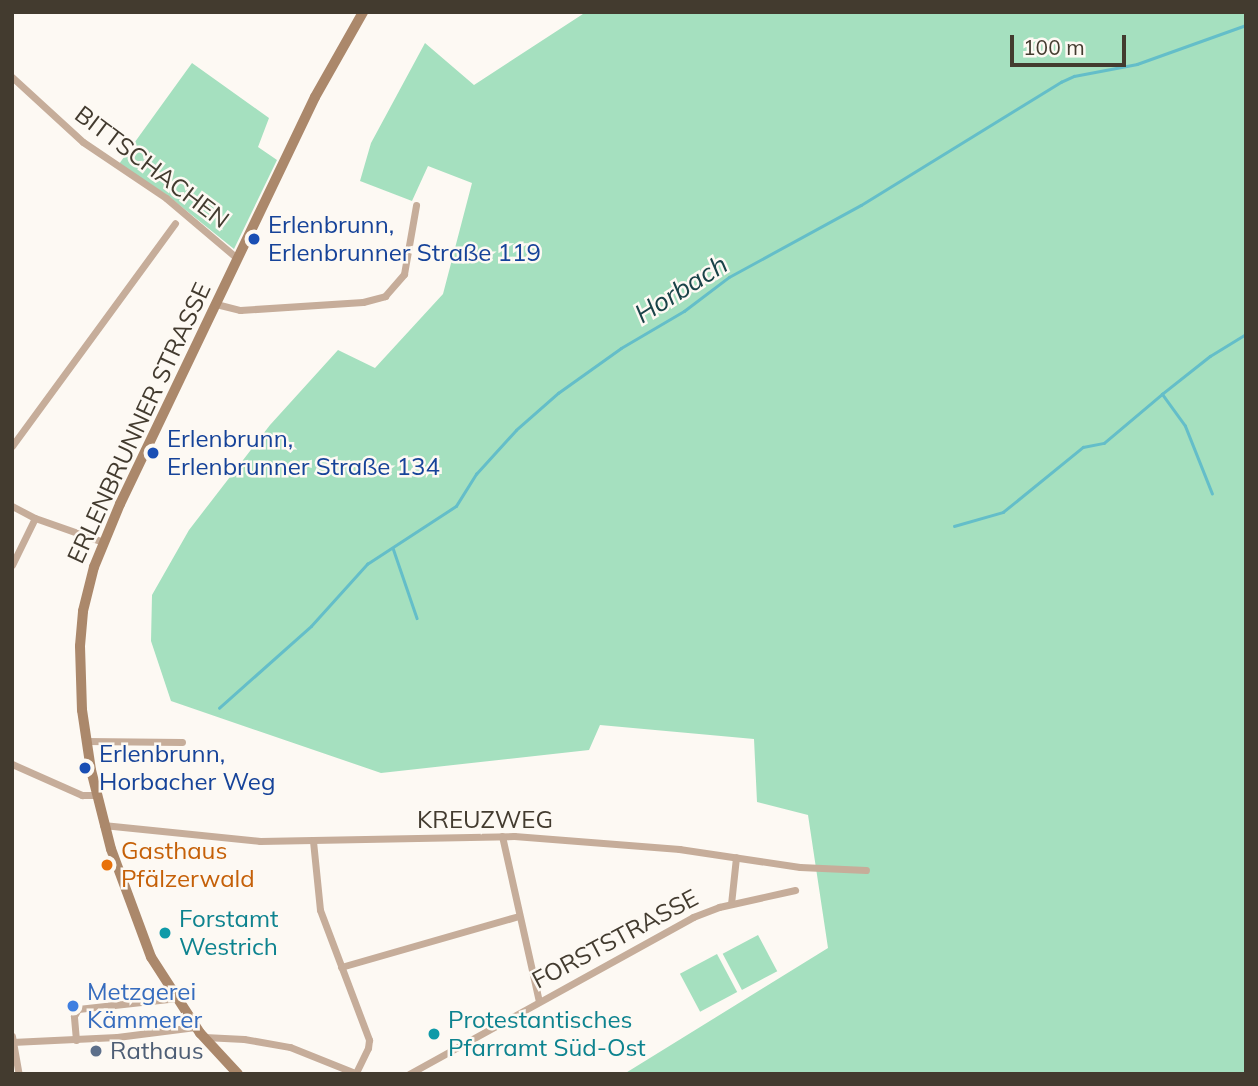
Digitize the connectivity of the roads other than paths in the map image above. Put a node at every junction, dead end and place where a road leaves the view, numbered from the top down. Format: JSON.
{"nodes":[{"id":1,"x":363,"y":12,"type":"edge"},
{"id":2,"x":12,"y":77,"type":"edge"},
{"id":3,"x":416,"y":205,"type":"dead end"},
{"id":4,"x":175,"y":223,"type":"dead end"},
{"id":5,"x":238,"y":258,"type":"junction"},
{"id":6,"x":216,"y":303,"type":"junction"},
{"id":7,"x":12,"y":446,"type":"edge"},
{"id":8,"x":12,"y":506,"type":"edge"},
{"id":9,"x":35,"y":518,"type":"junction"},
{"id":10,"x":103,"y":542,"type":"junction"},
{"id":11,"x":12,"y":565,"type":"edge"},
{"id":12,"x":86,"y":740,"type":"junction"},
{"id":13,"x":181,"y":742,"type":"dead end"},
{"id":14,"x":12,"y":764,"type":"edge"},
{"id":15,"x":96,"y":795,"type":"junction"},
{"id":16,"x":103,"y":825,"type":"junction"},
{"id":17,"x":502,"y":836,"type":"junction"},
{"id":18,"x":313,"y":841,"type":"junction"},
{"id":19,"x":736,"y":857,"type":"junction"},
{"id":20,"x":866,"y":870,"type":"dead end"},
{"id":21,"x":795,"y":890,"type":"dead end"},
{"id":22,"x":731,"y":904,"type":"junction"},
{"id":23,"x":519,"y":916,"type":"junction"},
{"id":24,"x":341,"y":967,"type":"junction"},
{"id":25,"x":177,"y":998,"type":"junction"},
{"id":26,"x":540,"y":1001,"type":"junction"},
{"id":27,"x":195,"y":1027,"type":"junction"},
{"id":28,"x":203,"y":1037,"type":"junction"},
{"id":29,"x":13,"y":1040,"type":"edge"},
{"id":30,"x":76,"y":1040,"type":"junction"},
{"id":31,"x":356,"y":1073,"type":"edge"},
{"id":32,"x":19,"y":1074,"type":"edge"},
{"id":33,"x":238,"y":1074,"type":"edge"},
{"id":34,"x":409,"y":1074,"type":"edge"}],
"edges":[{"from":1,"to":5,"type":"street","name":"ERLENBRUNNER STRASSE"},
{"from":2,"to":5,"type":"street","name":"BITTSCHACHEN"},
{"from":3,"to":6,"type":"street"},
{"from":4,"to":7,"type":"street"},
{"from":5,"to":6,"type":"street","name":"ERLENBRUNNER STRASSE"},
{"from":6,"to":10,"type":"street","name":"ERLENBRUNNER STRASSE"},
{"from":8,"to":9,"type":"street"},
{"from":9,"to":10,"type":"street"},
{"from":9,"to":11,"type":"street"},
{"from":10,"to":12,"type":"street","name":"ERLENBRUNNER STRASSE"},
{"from":12,"to":13,"type":"street"},
{"from":12,"to":15,"type":"street","name":"ERLENBRUNNER STRASSE"},
{"from":14,"to":15,"type":"street"},
{"from":15,"to":16,"type":"street","name":"ERLENBRUNNER STRASSE"},
{"from":16,"to":18,"type":"street","name":"KREUZWEG"},
{"from":16,"to":25,"type":"street","name":"ERLENBRUNNER STRASSE"},
{"from":17,"to":18,"type":"street","name":"KREUZWEG"},
{"from":17,"to":19,"type":"street","name":"KREUZWEG"},
{"from":17,"to":23,"type":"street"},
{"from":18,"to":24,"type":"street"},
{"from":19,"to":20,"type":"street","name":"KREUZWEG"},
{"from":19,"to":22,"type":"street","name":"FORSTSTRASSE"},
{"from":21,"to":22,"type":"street","name":"FORSTSTRASSE"},
{"from":22,"to":26,"type":"street","name":"FORSTSTRASSE"},
{"from":23,"to":24,"type":"street"},
{"from":23,"to":26,"type":"street"},
{"from":24,"to":31,"type":"street"},
{"from":25,"to":27,"type":"street","name":"ERLENBRUNNER STRASSE"},
{"from":25,"to":30,"type":"street"},
{"from":26,"to":34,"type":"street","name":"FORSTSTRASSE"},
{"from":27,"to":28,"type":"street","name":"ERLENBRUNNER STRASSE"},
{"from":27,"to":30,"type":"street"},
{"from":28,"to":31,"type":"street"},
{"from":28,"to":33,"type":"street","name":"ERLENBRUNNER STRASSE"},
{"from":29,"to":30,"type":"street"},
{"from":29,"to":32,"type":"street"}]}
